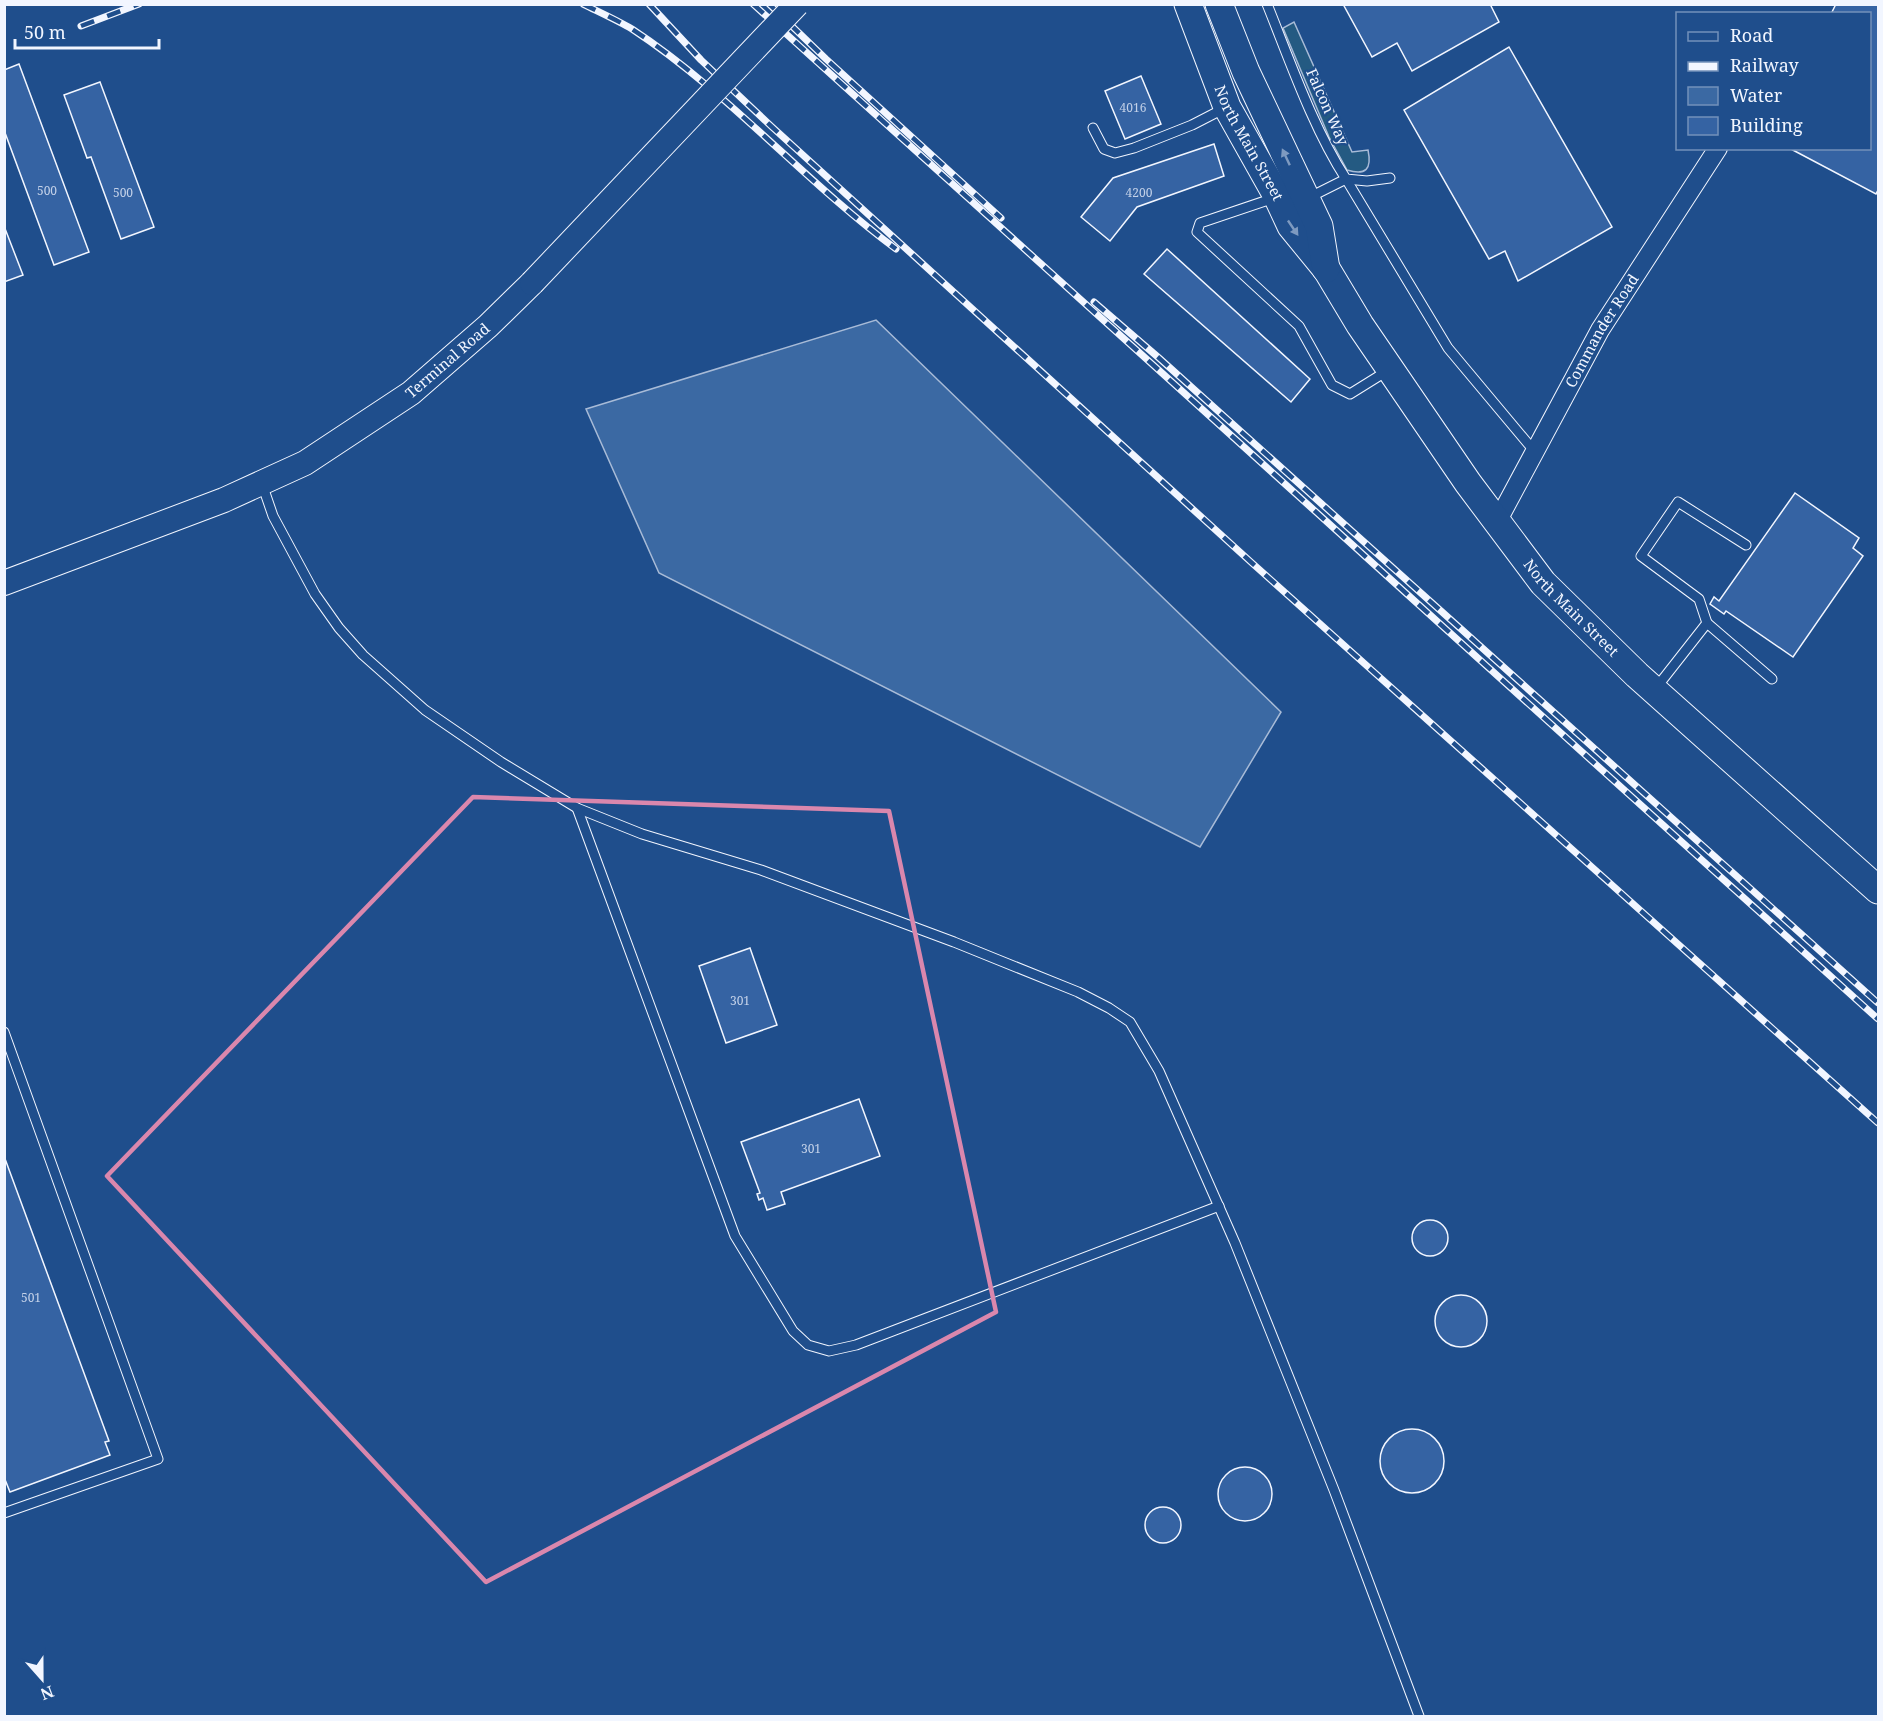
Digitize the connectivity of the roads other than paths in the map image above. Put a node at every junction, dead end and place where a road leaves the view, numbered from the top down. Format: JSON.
{"nodes":[{"id":1,"x":797,"y":4,"type":"edge"},
{"id":2,"x":1179,"y":4,"type":"edge"},
{"id":3,"x":1188,"y":4,"type":"edge"},
{"id":4,"x":1219,"y":4,"type":"edge"},
{"id":5,"x":1267,"y":4,"type":"edge"},
{"id":6,"x":1227,"y":107,"type":"junction"},
{"id":7,"x":1093,"y":128,"type":"dead end"},
{"id":8,"x":1717,"y":150,"type":"edge"},
{"id":9,"x":1390,"y":178,"type":"dead end"},
{"id":10,"x":1346,"y":179,"type":"junction"},
{"id":11,"x":1292,"y":198,"type":"junction"},
{"id":12,"x":1390,"y":369,"type":"junction"},
{"id":13,"x":1535,"y":452,"type":"junction"},
{"id":14,"x":261,"y":484,"type":"junction"},
{"id":15,"x":1497,"y":522,"type":"junction"},
{"id":16,"x":1746,"y":546,"type":"dead end"},
{"id":17,"x":4,"y":583,"type":"edge"},
{"id":18,"x":1707,"y":623,"type":"junction"},
{"id":19,"x":1772,"y":679,"type":"dead end"},
{"id":20,"x":1654,"y":690,"type":"junction"},
{"id":21,"x":577,"y":808,"type":"junction"},
{"id":22,"x":1878,"y":890,"type":"edge"},
{"id":23,"x":4,"y":1032,"type":"edge"},
{"id":24,"x":1219,"y":1206,"type":"junction"},
{"id":25,"x":4,"y":1513,"type":"edge"},
{"id":26,"x":1419,"y":1716,"type":"edge"}],
"edges":[{"from":1,"to":14,"type":"main road","name":"Terminal Road","bridge":true},
{"from":2,"to":6,"type":"main road"},
{"from":3,"to":6,"type":"main road","name":"North Main Street"},
{"from":11,"to":4,"type":"main road","name":"North Main Street","one_way":true},
{"from":5,"to":10,"type":"lane","name":"Falcon Way"},
{"from":6,"to":7,"type":"lane"},
{"from":6,"to":11,"type":"main road","name":"North Main Street"},
{"from":8,"to":13,"type":"street","name":"Commander Road"},
{"from":9,"to":10,"type":"lane"},
{"from":10,"to":11,"type":"lane"},
{"from":10,"to":13,"type":"lane","name":"Falcon Way"},
{"from":11,"to":12,"type":"main road","name":"North Main Street"},
{"from":11,"to":12,"type":"lane"},
{"from":12,"to":15,"type":"main road","name":"North Main Street"},
{"from":13,"to":15,"type":"street","name":"Commander Road"},
{"from":14,"to":17,"type":"main road","name":"Terminal Road"},
{"from":14,"to":21,"type":"lane"},
{"from":15,"to":20,"type":"main road","name":"North Main Street"},
{"from":16,"to":18,"type":"lane"},
{"from":18,"to":19,"type":"lane"},
{"from":18,"to":20,"type":"lane"},
{"from":20,"to":22,"type":"main road","name":"North Main Street"},
{"from":21,"to":24,"type":"lane"},
{"from":21,"to":24,"type":"lane"},
{"from":23,"to":25,"type":"lane"},
{"from":24,"to":26,"type":"lane"}]}
